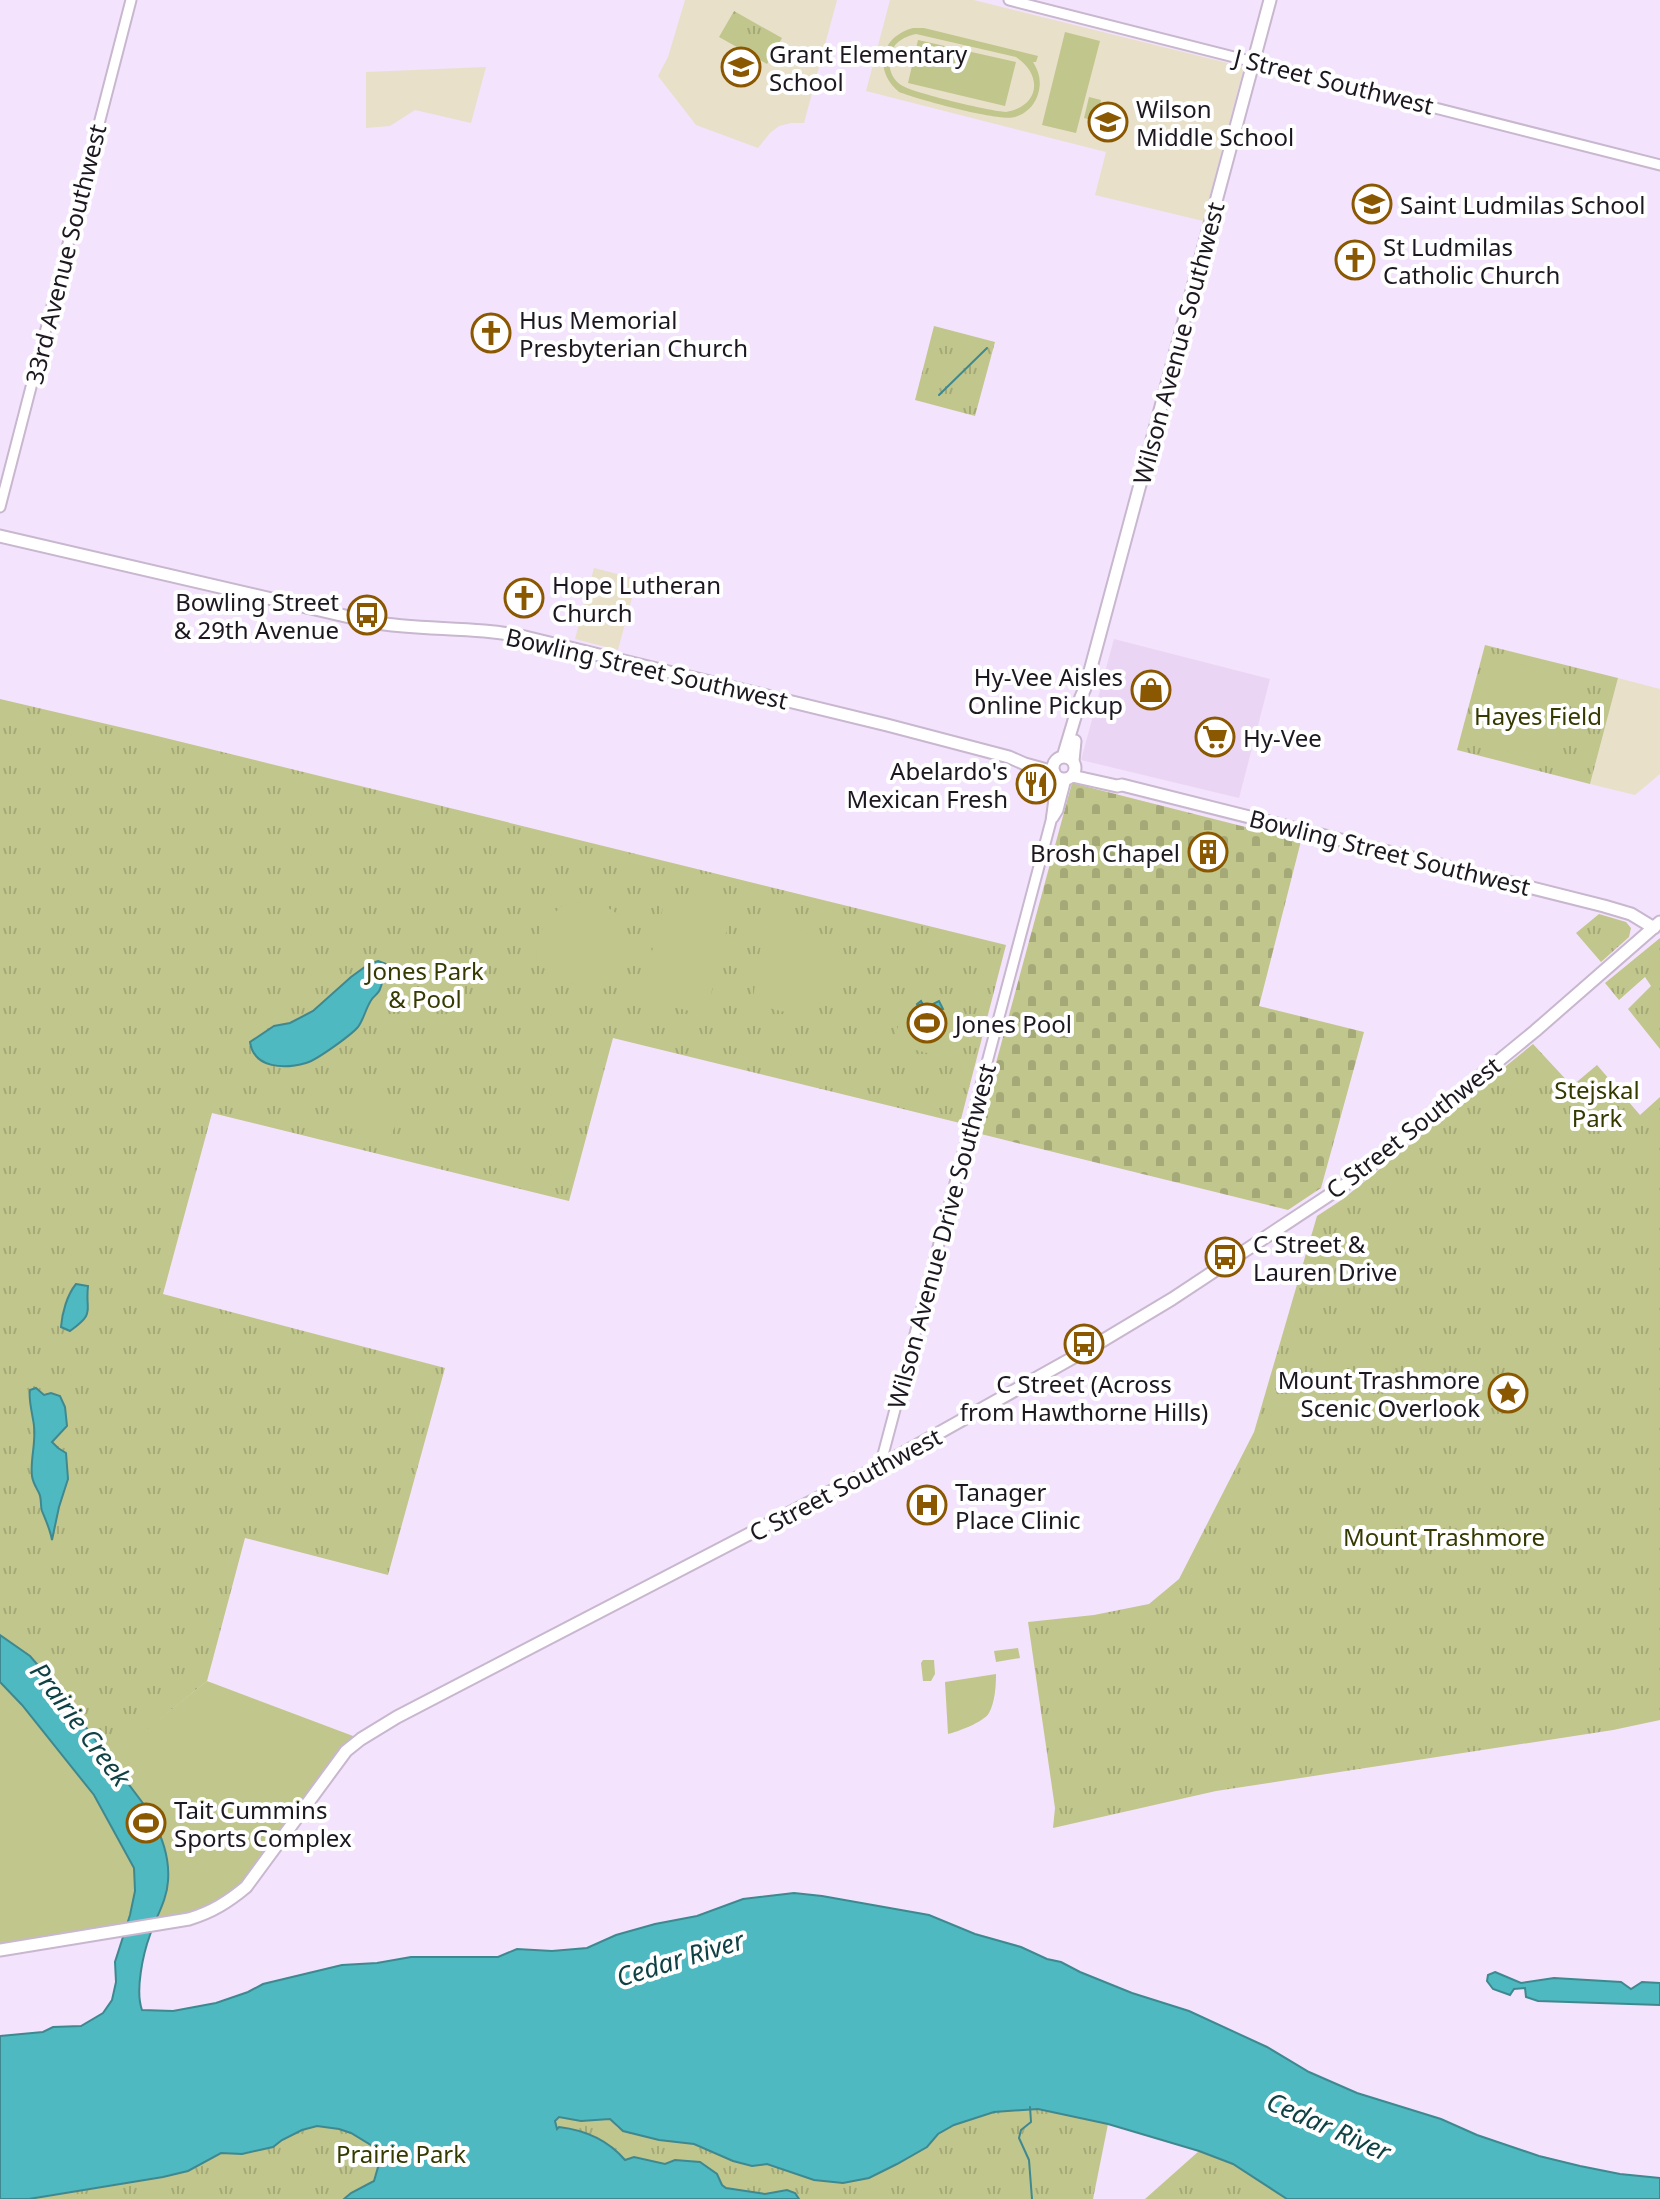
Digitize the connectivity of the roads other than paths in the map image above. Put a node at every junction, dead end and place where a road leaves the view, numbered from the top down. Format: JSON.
{"nodes":[{"id":1,"x":131,"y":0,"type":"edge"},
{"id":2,"x":1009,"y":0,"type":"edge"},
{"id":3,"x":1270,"y":0,"type":"edge"},
{"id":4,"x":1254,"y":60,"type":"junction"},
{"id":5,"x":1660,"y":165,"type":"edge"},
{"id":6,"x":0,"y":507,"type":"edge"},
{"id":7,"x":0,"y":536,"type":"edge"},
{"id":8,"x":1064,"y":768,"type":"junction"},
{"id":9,"x":1657,"y":925,"type":"edge"},
{"id":10,"x":880,"y":1466,"type":"junction"},
{"id":11,"x":0,"y":1950,"type":"edge"}],
"edges":[{"from":1,"to":6,"type":"street","name":"33rd Avenue Southwest"},
{"from":2,"to":4,"type":"street","name":"J Street Southwest"},
{"from":3,"to":4,"type":"main road","name":"Wilson Avenue Southwest"},
{"from":4,"to":5,"type":"street","name":"J Street Southwest"},
{"from":4,"to":8,"type":"main road","name":"Wilson Avenue Southwest"},
{"from":7,"to":8,"type":"main road","name":"Bowling Street Southwest"},
{"from":8,"to":9,"type":"main road","name":"Bowling Street Southwest"},
{"from":8,"to":10,"type":"street","name":"Wilson Avenue Drive Southwest"},
{"from":9,"to":10,"type":"main road","name":"C Street Southwest"},
{"from":10,"to":11,"type":"main road","name":"C Street Southwest"}]}
